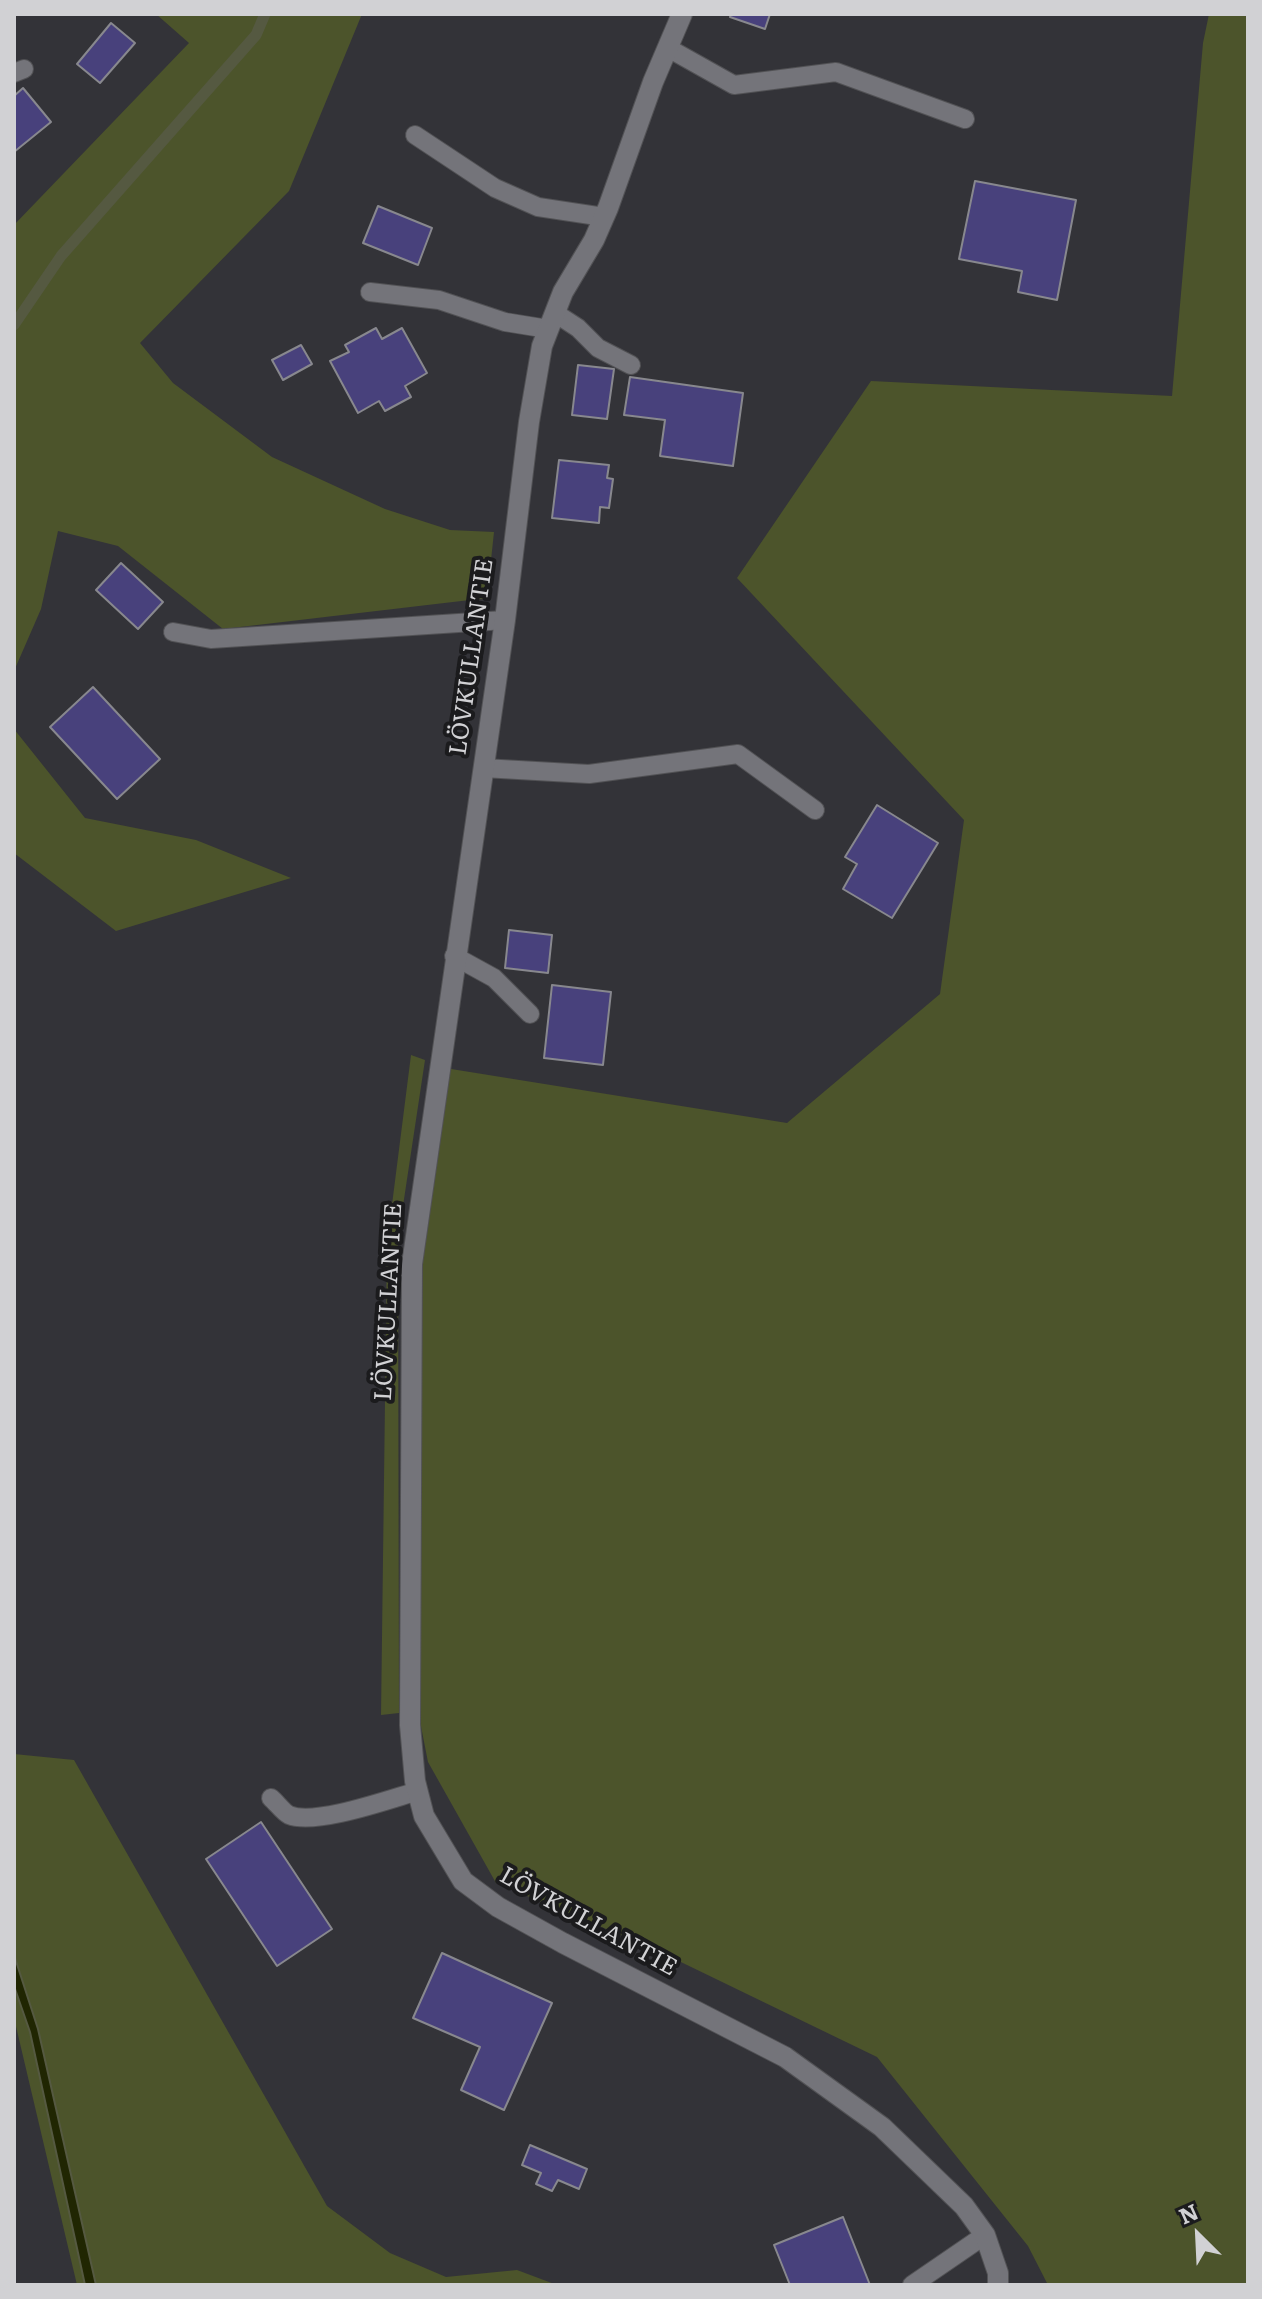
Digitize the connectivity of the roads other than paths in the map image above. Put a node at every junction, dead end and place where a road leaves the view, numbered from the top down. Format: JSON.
{"nodes":[{"id":1,"x":682,"y":14,"type":"edge"},
{"id":2,"x":668,"y":48,"type":"junction"},
{"id":3,"x":965,"y":119,"type":"dead end"},
{"id":4,"x":415,"y":135,"type":"dead end"},
{"id":5,"x":604,"y":217,"type":"junction"},
{"id":6,"x":370,"y":292,"type":"dead end"},
{"id":7,"x":552,"y":321,"type":"junction"},
{"id":8,"x":631,"y":365,"type":"dead end"},
{"id":9,"x":505,"y":620,"type":"junction"},
{"id":10,"x":173,"y":632,"type":"dead end"},
{"id":11,"x":483,"y":768,"type":"junction"},
{"id":12,"x":815,"y":810,"type":"dead end"},
{"id":13,"x":454,"y":956,"type":"junction"},
{"id":14,"x":530,"y":1014,"type":"dead end"},
{"id":15,"x":418,"y":1791,"type":"junction"},
{"id":16,"x":271,"y":1798,"type":"dead end"},
{"id":17,"x":985,"y":2235,"type":"junction"},
{"id":18,"x":912,"y":2285,"type":"edge"},
{"id":19,"x":998,"y":2285,"type":"edge"}],
"edges":[{"from":1,"to":2,"type":"street","name":"LÖVKULLANTIE"},
{"from":2,"to":3,"type":"lane"},
{"from":2,"to":5,"type":"street","name":"LÖVKULLANTIE"},
{"from":4,"to":5,"type":"lane"},
{"from":5,"to":7,"type":"street","name":"LÖVKULLANTIE"},
{"from":6,"to":7,"type":"lane"},
{"from":7,"to":8,"type":"lane"},
{"from":7,"to":9,"type":"street","name":"LÖVKULLANTIE"},
{"from":9,"to":10,"type":"lane"},
{"from":9,"to":11,"type":"street","name":"LÖVKULLANTIE"},
{"from":11,"to":12,"type":"lane"},
{"from":11,"to":13,"type":"street","name":"LÖVKULLANTIE"},
{"from":13,"to":14,"type":"lane"},
{"from":13,"to":15,"type":"street","name":"LÖVKULLANTIE"},
{"from":15,"to":16,"type":"lane"},
{"from":15,"to":17,"type":"street","name":"LÖVKULLANTIE"},
{"from":17,"to":18,"type":"lane"},
{"from":17,"to":19,"type":"street","name":"LÖVKULLANTIE"}]}
